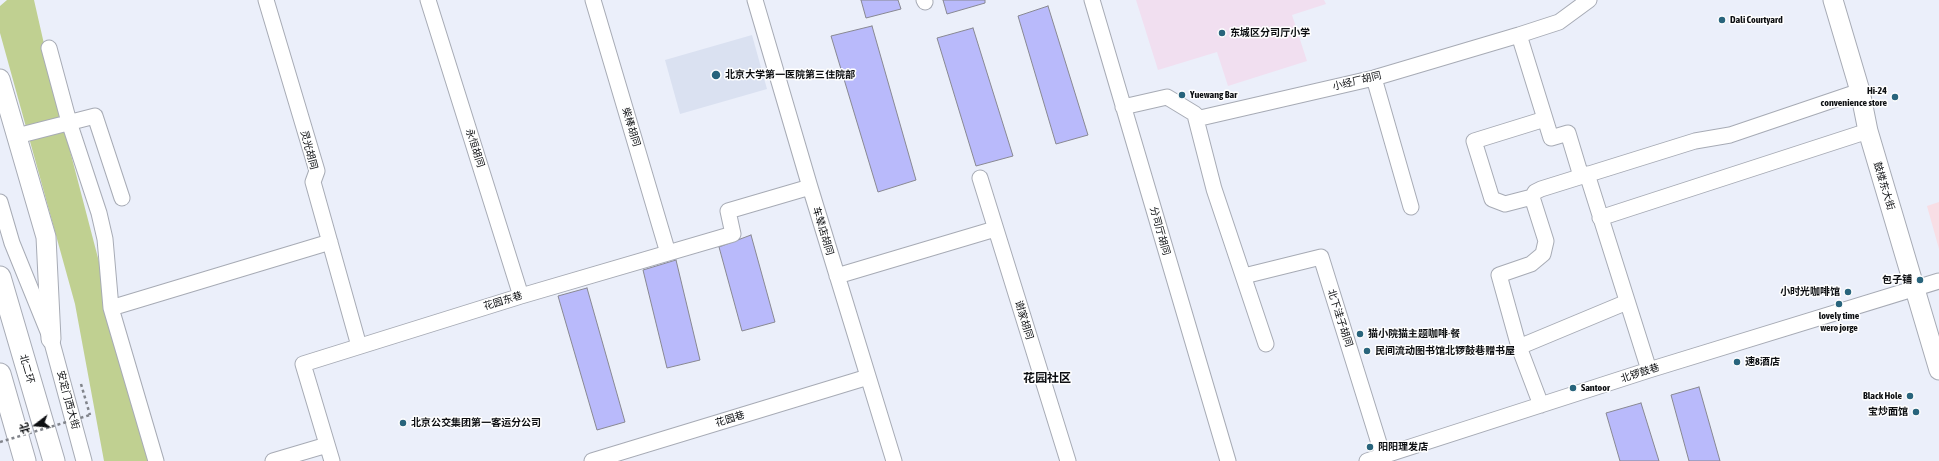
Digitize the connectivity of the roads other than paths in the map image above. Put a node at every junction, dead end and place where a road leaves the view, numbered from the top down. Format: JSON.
{"nodes":[{"id":1,"x":266,"y":0,"type":"edge"},
{"id":2,"x":428,"y":0,"type":"edge"},
{"id":3,"x":593,"y":0,"type":"edge"},
{"id":4,"x":755,"y":0,"type":"edge"},
{"id":5,"x":1092,"y":0,"type":"edge"},
{"id":6,"x":1588,"y":0,"type":"edge"},
{"id":7,"x":1833,"y":0,"type":"edge"},
{"id":8,"x":1519,"y":35,"type":"junction"},
{"id":9,"x":49,"y":48,"type":"dead end"},
{"id":10,"x":1374,"y":78,"type":"junction"},
{"id":11,"x":0,"y":79,"type":"edge"},
{"id":12,"x":1860,"y":91,"type":"junction"},
{"id":13,"x":1123,"y":107,"type":"junction"},
{"id":14,"x":1196,"y":119,"type":"junction"},
{"id":15,"x":1545,"y":119,"type":"junction"},
{"id":16,"x":68,"y":122,"type":"junction"},
{"id":17,"x":1868,"y":131,"type":"junction"},
{"id":18,"x":17,"y":136,"type":"junction"},
{"id":19,"x":1584,"y":175,"type":"junction"},
{"id":20,"x":980,"y":178,"type":"dead end"},
{"id":21,"x":810,"y":187,"type":"junction"},
{"id":22,"x":1532,"y":197,"type":"junction"},
{"id":23,"x":122,"y":198,"type":"dead end"},
{"id":24,"x":0,"y":202,"type":"edge"},
{"id":25,"x":1411,"y":207,"type":"dead end"},
{"id":26,"x":1600,"y":218,"type":"junction"},
{"id":27,"x":995,"y":229,"type":"junction"},
{"id":28,"x":330,"y":242,"type":"junction"},
{"id":29,"x":668,"y":253,"type":"junction"},
{"id":30,"x":837,"y":276,"type":"junction"},
{"id":31,"x":1244,"y":276,"type":"junction"},
{"id":32,"x":0,"y":277,"type":"edge"},
{"id":33,"x":1939,"y":281,"type":"edge"},
{"id":34,"x":1915,"y":289,"type":"junction"},
{"id":35,"x":521,"y":296,"type":"junction"},
{"id":36,"x":1627,"y":302,"type":"junction"},
{"id":37,"x":111,"y":308,"type":"junction"},
{"id":38,"x":51,"y":339,"type":"junction"},
{"id":39,"x":1266,"y":344,"type":"dead end"},
{"id":40,"x":360,"y":346,"type":"junction"},
{"id":41,"x":1519,"y":346,"type":"junction"},
{"id":42,"x":1649,"y":370,"type":"junction"},
{"id":43,"x":1939,"y":370,"type":"edge"},
{"id":44,"x":0,"y":374,"type":"edge"},
{"id":45,"x":868,"y":377,"type":"junction"},
{"id":46,"x":1541,"y":405,"type":"junction"},
{"id":47,"x":327,"y":445,"type":"junction"},
{"id":48,"x":1383,"y":456,"type":"junction"},
{"id":49,"x":25,"y":461,"type":"edge"},
{"id":50,"x":54,"y":461,"type":"edge"},
{"id":51,"x":84,"y":461,"type":"edge"},
{"id":52,"x":156,"y":461,"type":"edge"},
{"id":53,"x":273,"y":461,"type":"edge"},
{"id":54,"x":332,"y":461,"type":"edge"},
{"id":55,"x":592,"y":461,"type":"edge"},
{"id":56,"x":894,"y":461,"type":"edge"},
{"id":57,"x":1068,"y":461,"type":"edge"},
{"id":58,"x":1228,"y":461,"type":"edge"},
{"id":59,"x":1367,"y":461,"type":"edge"}],
"edges":[{"from":1,"to":28,"type":"street","name":"灵光胡同"},
{"from":2,"to":35,"type":"street","name":"永恒胡同"},
{"from":3,"to":29,"type":"street","name":"柴棒胡同"},
{"from":4,"to":21,"type":"street","name":"车辇店胡同"},
{"from":5,"to":13,"type":"street","name":"分司厅胡同"},
{"from":6,"to":8,"type":"street","name":"小经厂胡同"},
{"from":7,"to":12,"type":"main road","name":"鼓楼东大街"},
{"from":8,"to":10,"type":"street","name":"小经厂胡同"},
{"from":8,"to":15,"type":"street"},
{"from":9,"to":16,"type":"street"},
{"from":10,"to":14,"type":"street","name":"小经厂胡同"},
{"from":10,"to":25,"type":"street"},
{"from":11,"to":18,"type":"main road"},
{"from":12,"to":17,"type":"main road","name":"鼓楼东大街"},
{"from":12,"to":19,"type":"street"},
{"from":13,"to":14,"type":"street"},
{"from":13,"to":58,"type":"street","name":"分司厅胡同"},
{"from":14,"to":31,"type":"street"},
{"from":15,"to":19,"type":"street"},
{"from":15,"to":22,"type":"street"},
{"from":16,"to":18,"type":"street"},
{"from":16,"to":23,"type":"street"},
{"from":16,"to":37,"type":"street"},
{"from":17,"to":26,"type":"street"},
{"from":17,"to":34,"type":"main road","name":"鼓楼东大街"},
{"from":18,"to":38,"type":"main road"},
{"from":19,"to":22,"type":"street"},
{"from":19,"to":26,"type":"street"},
{"from":20,"to":27,"type":"street","name":"谢家胡同"},
{"from":21,"to":29,"type":"street","name":"花园东巷"},
{"from":21,"to":30,"type":"street","name":"车辇店胡同"},
{"from":22,"to":41,"type":"street"},
{"from":24,"to":38,"type":"street","name":"安定门西大街"},
{"from":26,"to":36,"type":"street"},
{"from":27,"to":30,"type":"street"},
{"from":27,"to":57,"type":"street","name":"谢家胡同"},
{"from":28,"to":37,"type":"street"},
{"from":28,"to":40,"type":"street","name":"灵光胡同"},
{"from":29,"to":35,"type":"street","name":"花园东巷"},
{"from":30,"to":45,"type":"street","name":"车辇店胡同"},
{"from":31,"to":39,"type":"street"},
{"from":31,"to":48,"type":"street","name":"北下洼子胡同"},
{"from":32,"to":50,"type":"highway","name":"北二环"},
{"from":33,"to":34,"type":"street","name":"北锣鼓巷"},
{"from":34,"to":42,"type":"street","name":"北锣鼓巷"},
{"from":34,"to":43,"type":"main road","name":"鼓楼东大街"},
{"from":35,"to":40,"type":"street","name":"花园东巷"},
{"from":36,"to":41,"type":"street"},
{"from":36,"to":42,"type":"street"},
{"from":37,"to":52,"type":"street"},
{"from":38,"to":51,"type":"street","name":"安定门西大街"},
{"from":40,"to":47,"type":"street","name":"花园东巷"},
{"from":41,"to":46,"type":"street"},
{"from":42,"to":46,"type":"street","name":"北锣鼓巷"},
{"from":44,"to":49,"type":"highway"},
{"from":45,"to":55,"type":"street","name":"花园巷"},
{"from":45,"to":56,"type":"street","name":"车辇店胡同"},
{"from":46,"to":48,"type":"street","name":"北锣鼓巷"},
{"from":47,"to":53,"type":"street"},
{"from":47,"to":54,"type":"street"},
{"from":48,"to":59,"type":"street","name":"北锣鼓巷"}]}
